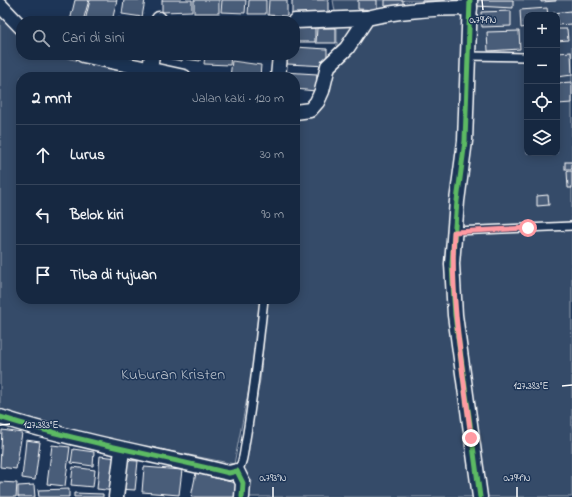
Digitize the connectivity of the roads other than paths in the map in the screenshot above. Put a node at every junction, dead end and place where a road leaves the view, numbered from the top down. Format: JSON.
{"nodes":[{"id":1,"x":470,"y":4,"type":"edge"},
{"id":2,"x":0,"y":5,"type":"edge"},
{"id":3,"x":367,"y":18,"type":"junction"},
{"id":4,"x":300,"y":21,"type":"edge"},
{"id":5,"x":16,"y":22,"type":"edge"},
{"id":6,"x":469,"y":56,"type":"junction"},
{"id":7,"x":524,"y":58,"type":"dead end"},
{"id":8,"x":132,"y":60,"type":"edge"},
{"id":9,"x":280,"y":60,"type":"edge"},
{"id":10,"x":151,"y":62,"type":"edge"},
{"id":11,"x":173,"y":72,"type":"edge"},
{"id":12,"x":278,"y":72,"type":"edge"},
{"id":13,"x":300,"y":111,"type":"edge"},
{"id":14,"x":572,"y":226,"type":"edge"},
{"id":15,"x":454,"y":232,"type":"junction"},
{"id":16,"x":263,"y":304,"type":"edge"},
{"id":17,"x":0,"y":417,"type":"edge"},
{"id":18,"x":122,"y":450,"type":"junction"},
{"id":19,"x":237,"y":471,"type":"junction"},
{"id":20,"x":116,"y":497,"type":"edge"},
{"id":21,"x":242,"y":497,"type":"edge"},
{"id":22,"x":480,"y":497,"type":"edge"}],
"edges":[{"from":1,"to":3,"type":"street"},
{"from":1,"to":6,"type":"street"},
{"from":2,"to":5,"type":"street"},
{"from":3,"to":4,"type":"street"},
{"from":3,"to":13,"type":"street"},
{"from":6,"to":7,"type":"lane"},
{"from":6,"to":15,"type":"street"},
{"from":8,"to":10,"type":"street"},
{"from":9,"to":12,"type":"street"},
{"from":10,"to":11,"type":"street"},
{"from":14,"to":15,"type":"lane"},
{"from":15,"to":22,"type":"street"},
{"from":16,"to":19,"type":"lane"},
{"from":17,"to":18,"type":"street"},
{"from":18,"to":19,"type":"street"},
{"from":18,"to":20,"type":"street"},
{"from":19,"to":21,"type":"street"}]}
